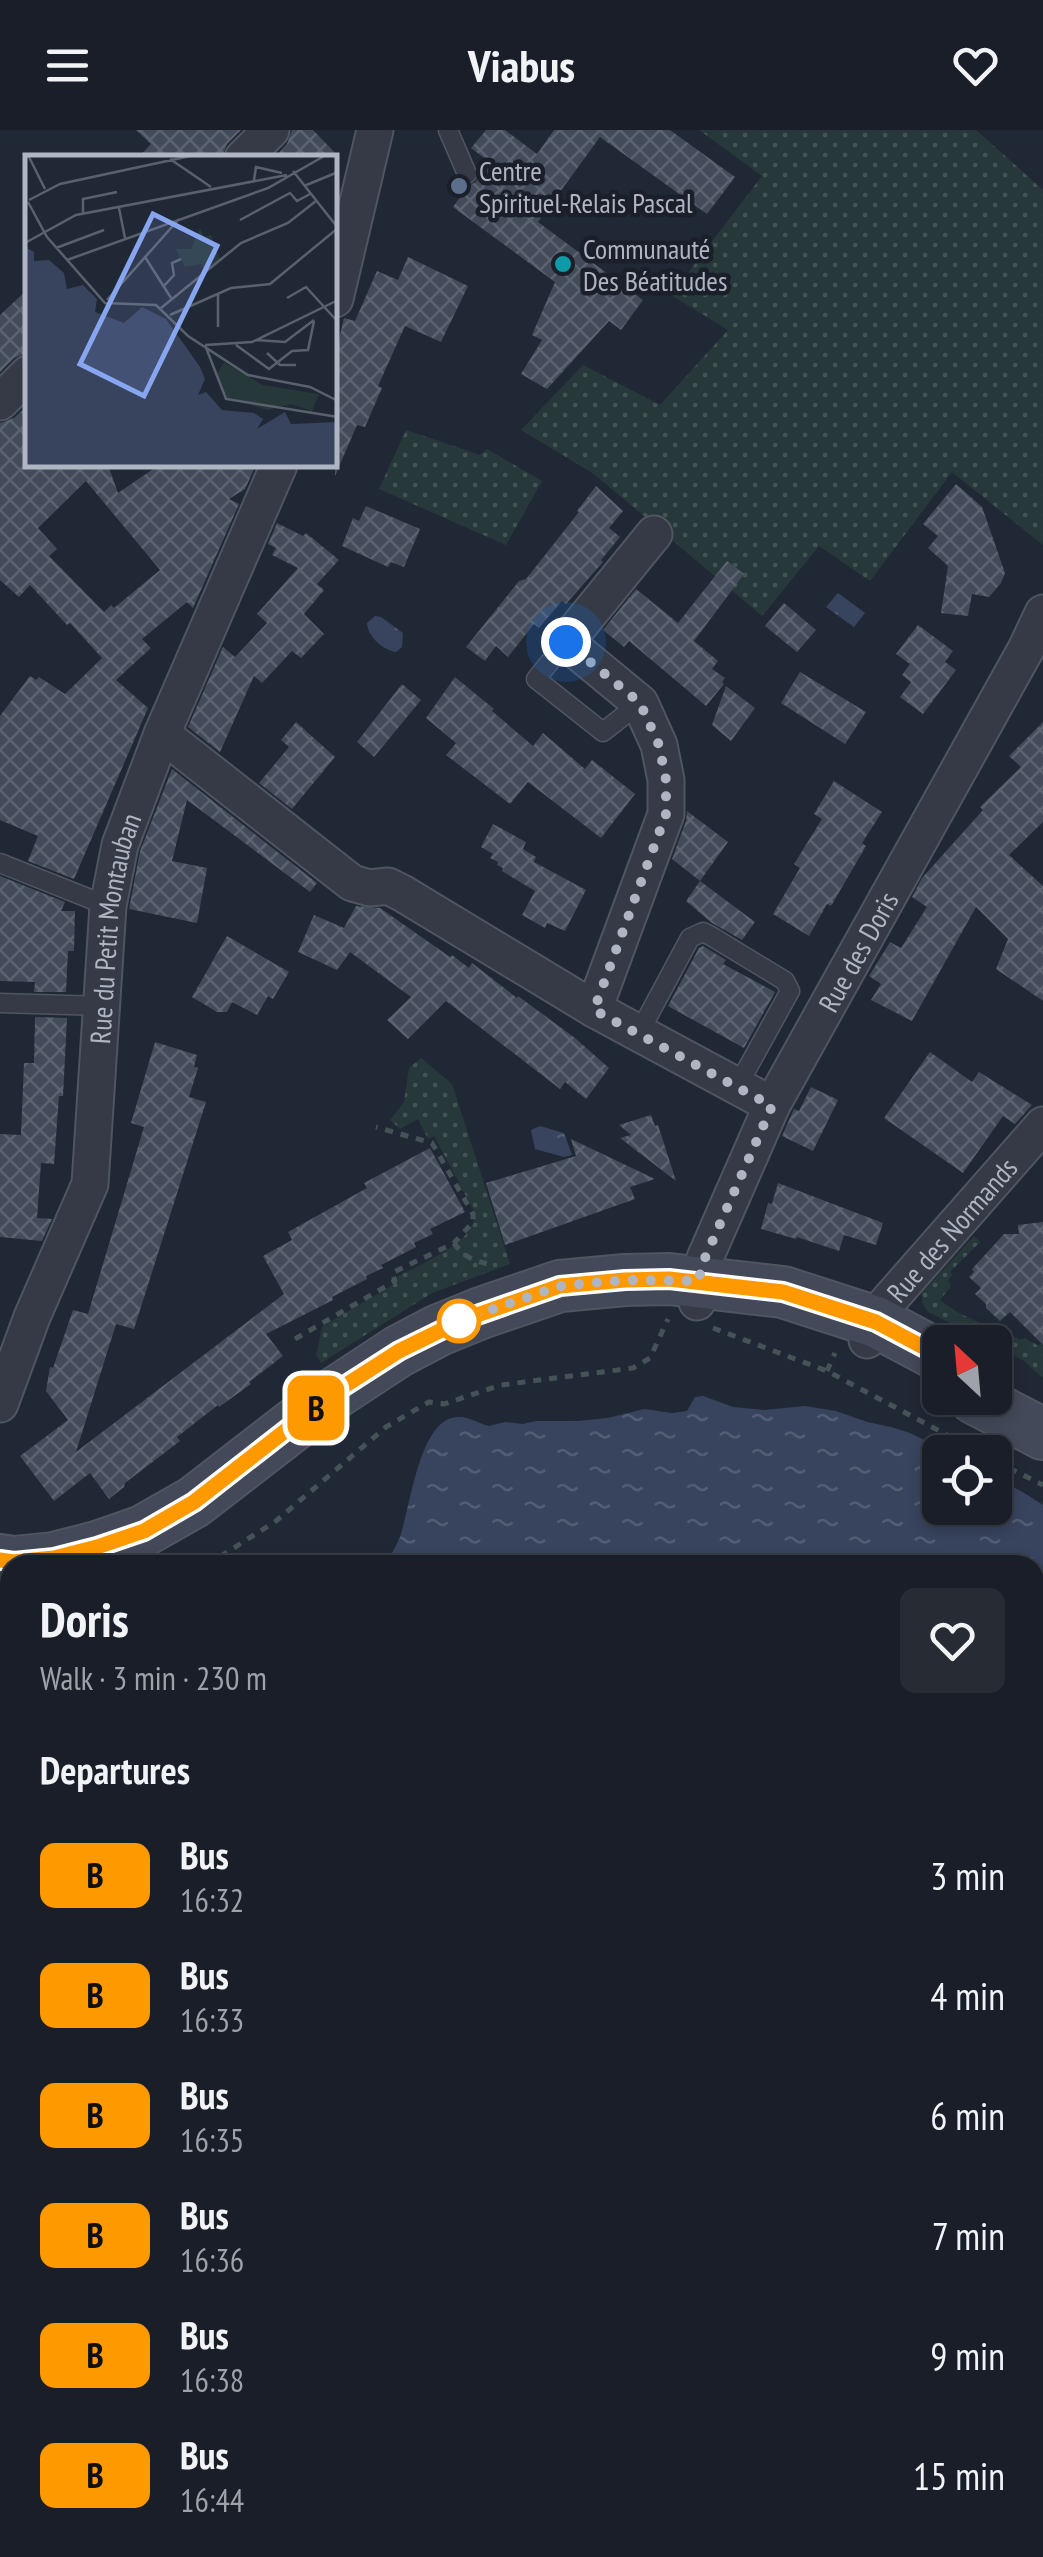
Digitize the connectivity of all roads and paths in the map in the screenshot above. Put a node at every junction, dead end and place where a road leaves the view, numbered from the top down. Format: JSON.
{"nodes":[{"id":1,"x":271,"y":130,"type":"edge"},
{"id":2,"x":376,"y":130,"type":"edge"},
{"id":3,"x":448,"y":130,"type":"edge"},
{"id":4,"x":246,"y":155,"type":"edge"},
{"id":5,"x":467,"y":174,"type":"dead end"},
{"id":6,"x":338,"y":286,"type":"edge"},
{"id":7,"x":25,"y":377,"type":"edge"},
{"id":8,"x":0,"y":402,"type":"edge"},
{"id":9,"x":278,"y":468,"type":"edge"},
{"id":10,"x":654,"y":534,"type":"dead end"},
{"id":11,"x":1043,"y":613,"type":"edge"},
{"id":12,"x":566,"y":642,"type":"junction"},
{"id":13,"x":640,"y":703,"type":"junction"},
{"id":14,"x":162,"y":734,"type":"junction"},
{"id":15,"x":0,"y":864,"type":"edge"},
{"id":16,"x":108,"y":906,"type":"junction"},
{"id":17,"x":0,"y":1003,"type":"edge"},
{"id":18,"x":102,"y":1006,"type":"junction"},
{"id":19,"x":594,"y":1010,"type":"junction"},
{"id":20,"x":639,"y":1033,"type":"junction"},
{"id":21,"x":737,"y":1086,"type":"junction"},
{"id":22,"x":772,"y":1106,"type":"junction"},
{"id":23,"x":1043,"y":1125,"type":"edge"},
{"id":24,"x":376,"y":1127,"type":"dead end"},
{"id":25,"x":454,"y":1243,"type":"junction"},
{"id":26,"x":498,"y":1266,"type":"dead end"},
{"id":27,"x":691,"y":1306,"type":"junction"},
{"id":28,"x":295,"y":1339,"type":"dead end"},
{"id":29,"x":859,"y":1339,"type":"junction"},
{"id":30,"x":922,"y":1352,"type":"edge"},
{"id":31,"x":827,"y":1371,"type":"junction"},
{"id":32,"x":922,"y":1371,"type":"edge"},
{"id":33,"x":1012,"y":1395,"type":"edge"},
{"id":34,"x":0,"y":1404,"type":"edge"},
{"id":35,"x":1043,"y":1412,"type":"edge"},
{"id":36,"x":1007,"y":1415,"type":"edge"},
{"id":37,"x":1043,"y":1434,"type":"edge"},
{"id":38,"x":947,"y":1435,"type":"edge"},
{"id":39,"x":1012,"y":1470,"type":"edge"},
{"id":40,"x":1043,"y":1485,"type":"edge"},
{"id":41,"x":66,"y":1555,"type":"edge"},
{"id":42,"x":143,"y":1555,"type":"edge"},
{"id":43,"x":223,"y":1555,"type":"edge"}],
"edges":[{"from":1,"to":4,"type":"street"},
{"from":2,"to":6,"type":"street"},
{"from":3,"to":5,"type":"lane"},
{"from":7,"to":8,"type":"street"},
{"from":9,"to":14,"type":"street","name":"Rue du Petit Montauban"},
{"from":10,"to":12,"type":"street"},
{"from":11,"to":22,"type":"street","name":"Rue des Doris"},
{"from":12,"to":13,"type":"street"},
{"from":12,"to":13,"type":"lane"},
{"from":13,"to":19,"type":"street"},
{"from":14,"to":16,"type":"street","name":"Rue du Petit Montauban"},
{"from":14,"to":19,"type":"street"},
{"from":15,"to":16,"type":"lane"},
{"from":16,"to":18,"type":"street","name":"Rue du Petit Montauban"},
{"from":17,"to":18,"type":"lane"},
{"from":18,"to":34,"type":"street","name":"Rue du Petit Montauban"},
{"from":19,"to":20,"type":"street"},
{"from":20,"to":21,"type":"street"},
{"from":20,"to":21,"type":"lane"},
{"from":21,"to":22,"type":"street"},
{"from":22,"to":27,"type":"street","name":"Rue des Doris"},
{"from":23,"to":29,"type":"street","name":"Rue des Normands"},
{"from":24,"to":25,"type":"path"},
{"from":25,"to":26,"type":"path"},
{"from":25,"to":28,"type":"path"},
{"from":27,"to":29,"type":"street"},
{"from":27,"to":31,"type":"path"},
{"from":27,"to":41,"type":"street"},
{"from":27,"to":42,"type":"street"},
{"from":27,"to":43,"type":"path"},
{"from":29,"to":30,"type":"street"},
{"from":29,"to":31,"type":"path"},
{"from":29,"to":32,"type":"street"},
{"from":31,"to":38,"type":"path"},
{"from":33,"to":35,"type":"street"},
{"from":36,"to":37,"type":"street"},
{"from":39,"to":40,"type":"path"}]}
